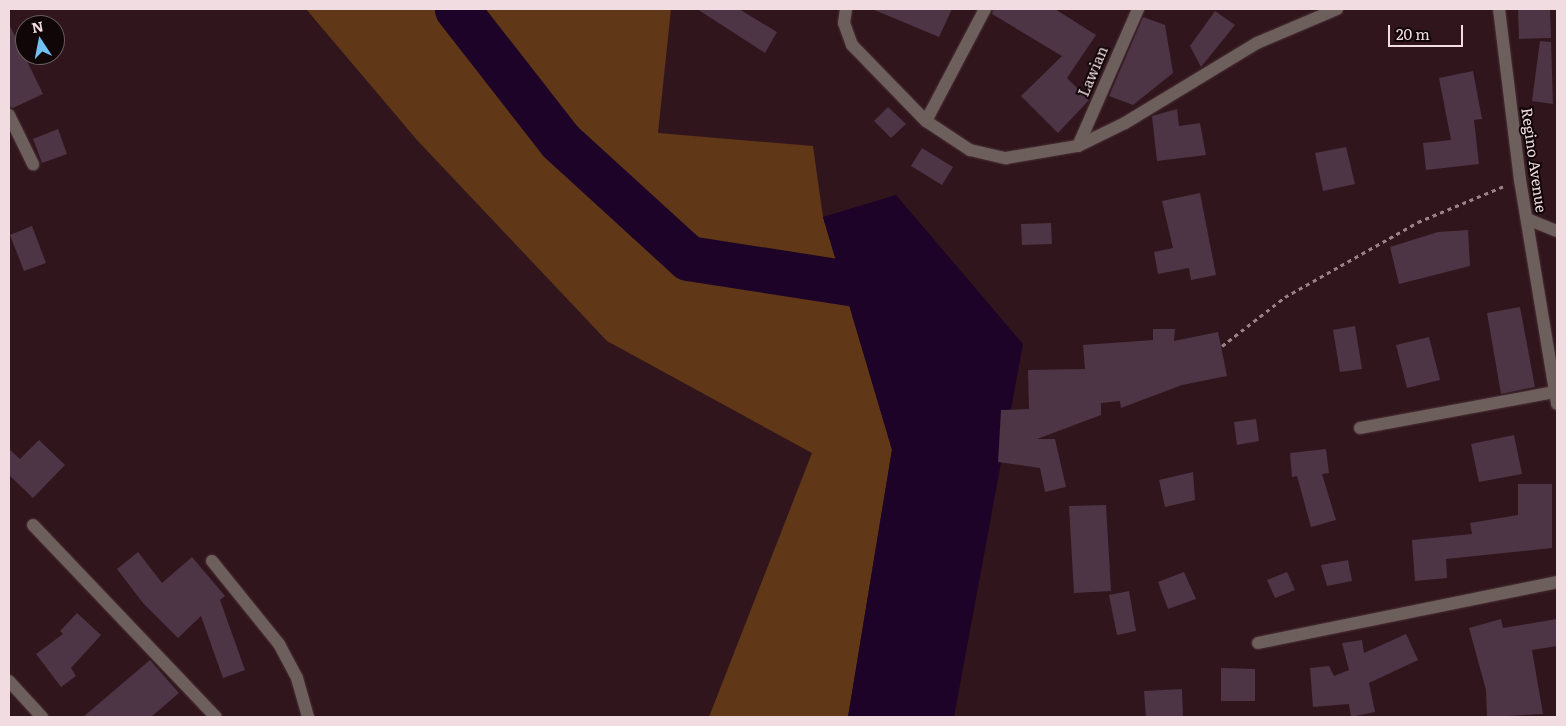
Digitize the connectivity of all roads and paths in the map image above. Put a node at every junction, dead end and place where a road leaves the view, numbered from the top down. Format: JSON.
{"nodes":[{"id":1,"x":846,"y":9,"type":"edge"},
{"id":2,"x":985,"y":9,"type":"edge"},
{"id":3,"x":1138,"y":9,"type":"edge"},
{"id":4,"x":1337,"y":9,"type":"edge"},
{"id":5,"x":1499,"y":9,"type":"edge"},
{"id":6,"x":9,"y":114,"type":"edge"},
{"id":7,"x":926,"y":121,"type":"junction"},
{"id":8,"x":1078,"y":146,"type":"junction"},
{"id":9,"x":32,"y":164,"type":"dead end"},
{"id":10,"x":1520,"y":180,"type":"junction"},
{"id":11,"x":1527,"y":219,"type":"junction"},
{"id":12,"x":1557,"y":231,"type":"edge"},
{"id":13,"x":1222,"y":346,"type":"dead end"},
{"id":14,"x":1556,"y":398,"type":"edge"},
{"id":15,"x":1360,"y":428,"type":"dead end"},
{"id":16,"x":33,"y":525,"type":"dead end"},
{"id":17,"x":212,"y":561,"type":"dead end"},
{"id":18,"x":1557,"y":582,"type":"edge"},
{"id":19,"x":1258,"y":643,"type":"dead end"},
{"id":20,"x":9,"y":681,"type":"edge"},
{"id":21,"x":42,"y":717,"type":"edge"},
{"id":22,"x":216,"y":717,"type":"edge"},
{"id":23,"x":308,"y":717,"type":"edge"}],
"edges":[{"from":1,"to":7,"type":"street"},
{"from":2,"to":7,"type":"street"},
{"from":3,"to":8,"type":"street","name":"Lawian"},
{"from":4,"to":8,"type":"street"},
{"from":5,"to":10,"type":"street","name":"Regino Avenue"},
{"from":6,"to":9,"type":"street"},
{"from":7,"to":8,"type":"street"},
{"from":10,"to":11,"type":"street","name":"Regino Avenue"},
{"from":10,"to":13,"type":"path"},
{"from":11,"to":12,"type":"street"},
{"from":11,"to":14,"type":"street","name":"Regino Avenue"},
{"from":14,"to":15,"type":"street"},
{"from":16,"to":22,"type":"street"},
{"from":17,"to":23,"type":"street"},
{"from":18,"to":19,"type":"street"},
{"from":20,"to":21,"type":"street"}]}
